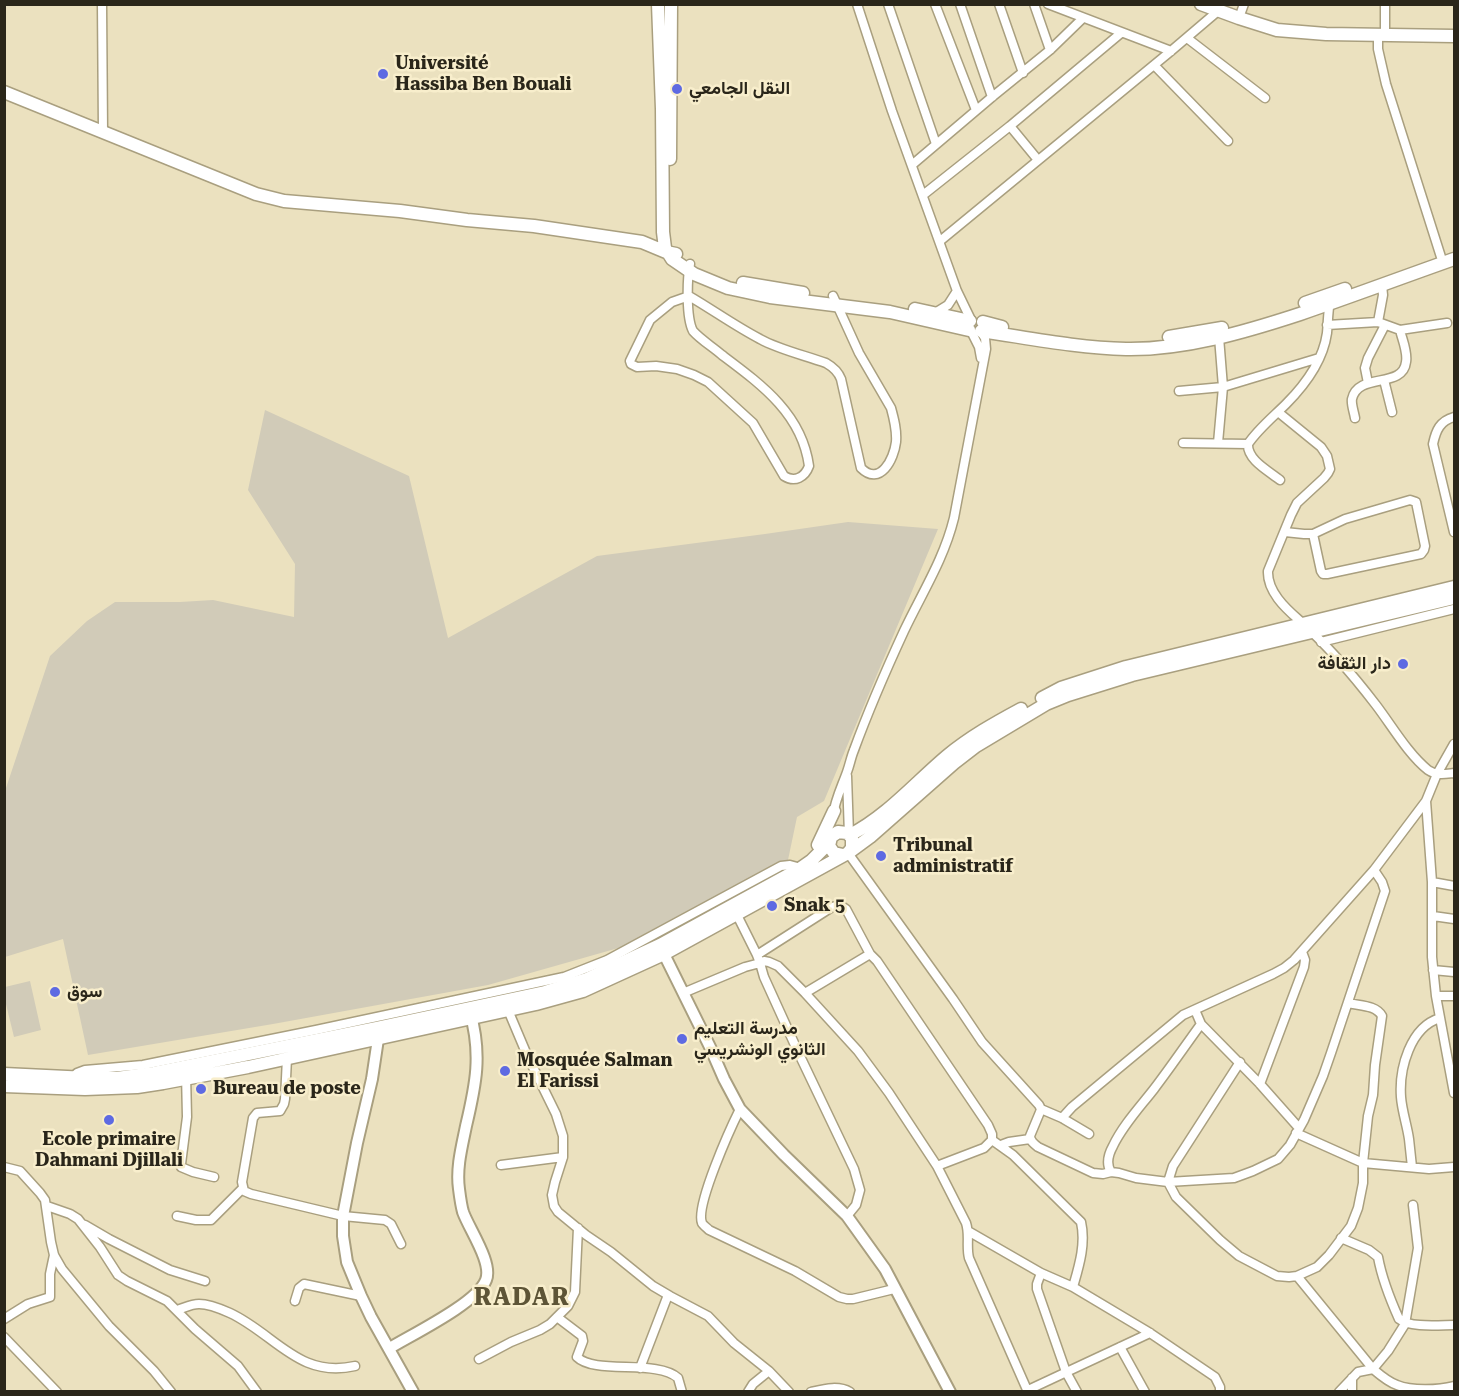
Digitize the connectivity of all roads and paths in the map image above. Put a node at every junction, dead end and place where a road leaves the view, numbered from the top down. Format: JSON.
{"nodes":[{"id":1,"x":102,"y":4,"type":"edge"},
{"id":2,"x":658,"y":4,"type":"edge"},
{"id":3,"x":671,"y":4,"type":"edge"},
{"id":4,"x":857,"y":4,"type":"edge"},
{"id":5,"x":888,"y":4,"type":"edge"},
{"id":6,"x":935,"y":4,"type":"edge"},
{"id":7,"x":960,"y":4,"type":"edge"},
{"id":8,"x":999,"y":4,"type":"edge"},
{"id":9,"x":1034,"y":4,"type":"edge"},
{"id":10,"x":1048,"y":4,"type":"edge"},
{"id":11,"x":1201,"y":4,"type":"edge"},
{"id":12,"x":1244,"y":4,"type":"edge"},
{"id":13,"x":1385,"y":4,"type":"edge"},
{"id":14,"x":1218,"y":11,"type":"junction"},
{"id":15,"x":1083,"y":18,"type":"junction"},
{"id":16,"x":1239,"y":18,"type":"junction"},
{"id":17,"x":1121,"y":33,"type":"junction"},
{"id":18,"x":1381,"y":35,"type":"junction"},
{"id":19,"x":1455,"y":36,"type":"edge"},
{"id":20,"x":1186,"y":38,"type":"junction"},
{"id":21,"x":1050,"y":50,"type":"junction"},
{"id":22,"x":1171,"y":51,"type":"junction"},
{"id":23,"x":1155,"y":65,"type":"junction"},
{"id":24,"x":1023,"y":73,"type":"junction"},
{"id":25,"x":4,"y":92,"type":"edge"},
{"id":26,"x":992,"y":97,"type":"junction"},
{"id":27,"x":1265,"y":98,"type":"dead end"},
{"id":28,"x":976,"y":110,"type":"junction"},
{"id":29,"x":1010,"y":126,"type":"junction"},
{"id":30,"x":103,"y":132,"type":"junction"},
{"id":31,"x":1228,"y":141,"type":"dead end"},
{"id":32,"x":936,"y":144,"type":"junction"},
{"id":33,"x":1038,"y":160,"type":"junction"},
{"id":34,"x":912,"y":164,"type":"junction"},
{"id":35,"x":923,"y":195,"type":"junction"},
{"id":36,"x":940,"y":241,"type":"junction"},
{"id":37,"x":1455,"y":252,"type":"edge"},
{"id":38,"x":671,"y":254,"type":"junction"},
{"id":39,"x":1441,"y":257,"type":"junction"},
{"id":40,"x":1455,"y":259,"type":"edge"},
{"id":41,"x":690,"y":267,"type":"junction"},
{"id":42,"x":1382,"y":285,"type":"junction"},
{"id":43,"x":957,"y":291,"type":"junction"},
{"id":44,"x":689,"y":296,"type":"junction"},
{"id":45,"x":1330,"y":299,"type":"junction"},
{"id":46,"x":835,"y":301,"type":"junction"},
{"id":47,"x":890,"y":308,"type":"junction"},
{"id":48,"x":935,"y":313,"type":"junction"},
{"id":49,"x":1382,"y":323,"type":"junction"},
{"id":50,"x":1447,"y":323,"type":"dead end"},
{"id":51,"x":1328,"y":325,"type":"junction"},
{"id":52,"x":975,"y":327,"type":"junction"},
{"id":53,"x":1400,"y":330,"type":"junction"},
{"id":54,"x":1219,"y":337,"type":"junction"},
{"id":55,"x":1095,"y":343,"type":"junction"},
{"id":56,"x":1319,"y":358,"type":"junction"},
{"id":57,"x":1384,"y":380,"type":"junction"},
{"id":58,"x":1368,"y":383,"type":"junction"},
{"id":59,"x":1223,"y":387,"type":"junction"},
{"id":60,"x":1179,"y":392,"type":"dead end"},
{"id":61,"x":1278,"y":412,"type":"junction"},
{"id":62,"x":1392,"y":412,"type":"dead end"},
{"id":63,"x":1455,"y":417,"type":"edge"},
{"id":64,"x":1355,"y":418,"type":"dead end"},
{"id":65,"x":1183,"y":443,"type":"dead end"},
{"id":66,"x":1218,"y":443,"type":"junction"},
{"id":67,"x":1248,"y":444,"type":"junction"},
{"id":68,"x":1280,"y":480,"type":"dead end"},
{"id":69,"x":1451,"y":499,"type":"edge"},
{"id":70,"x":1285,"y":532,"type":"junction"},
{"id":71,"x":1455,"y":532,"type":"edge"},
{"id":72,"x":1313,"y":534,"type":"junction"},
{"id":73,"x":1455,"y":587,"type":"edge"},
{"id":74,"x":1455,"y":598,"type":"edge"},
{"id":75,"x":1455,"y":609,"type":"edge"},
{"id":76,"x":1307,"y":628,"type":"junction"},
{"id":77,"x":1322,"y":642,"type":"junction"},
{"id":78,"x":1065,"y":692,"type":"junction"},
{"id":79,"x":1455,"y":744,"type":"edge"},
{"id":80,"x":847,"y":772,"type":"junction"},
{"id":81,"x":1455,"y":773,"type":"edge"},
{"id":82,"x":1437,"y":774,"type":"junction"},
{"id":83,"x":1426,"y":801,"type":"junction"},
{"id":84,"x":834,"y":811,"type":"junction"},
{"id":85,"x":850,"y":835,"type":"junction"},
{"id":86,"x":830,"y":840,"type":"junction"},
{"id":87,"x":847,"y":853,"type":"junction"},
{"id":88,"x":806,"y":865,"type":"junction"},
{"id":89,"x":1374,"y":870,"type":"junction"},
{"id":90,"x":1432,"y":882,"type":"junction"},
{"id":91,"x":1455,"y":886,"type":"edge"},
{"id":92,"x":737,"y":915,"type":"junction"},
{"id":93,"x":1433,"y":916,"type":"junction"},
{"id":94,"x":1455,"y":919,"type":"edge"},
{"id":95,"x":662,"y":950,"type":"junction"},
{"id":96,"x":1302,"y":952,"type":"junction"},
{"id":97,"x":870,"y":954,"type":"junction"},
{"id":98,"x":758,"y":959,"type":"junction"},
{"id":99,"x":1433,"y":970,"type":"junction"},
{"id":100,"x":1455,"y":972,"type":"edge"},
{"id":101,"x":683,"y":993,"type":"junction"},
{"id":102,"x":805,"y":993,"type":"junction"},
{"id":103,"x":1436,"y":996,"type":"junction"},
{"id":104,"x":1455,"y":996,"type":"edge"},
{"id":105,"x":1348,"y":1003,"type":"junction"},
{"id":106,"x":508,"y":1010,"type":"junction"},
{"id":107,"x":1195,"y":1010,"type":"junction"},
{"id":108,"x":470,"y":1013,"type":"junction"},
{"id":109,"x":1440,"y":1018,"type":"junction"},
{"id":110,"x":1201,"y":1024,"type":"junction"},
{"id":111,"x":376,"y":1028,"type":"junction"},
{"id":112,"x":287,"y":1058,"type":"junction"},
{"id":113,"x":1240,"y":1062,"type":"junction"},
{"id":114,"x":186,"y":1073,"type":"junction"},
{"id":115,"x":4,"y":1074,"type":"edge"},
{"id":116,"x":72,"y":1083,"type":"junction"},
{"id":117,"x":1260,"y":1084,"type":"junction"},
{"id":118,"x":4,"y":1086,"type":"edge"},
{"id":119,"x":1455,"y":1093,"type":"edge"},
{"id":120,"x":740,"y":1109,"type":"junction"},
{"id":121,"x":1041,"y":1109,"type":"junction"},
{"id":122,"x":1062,"y":1118,"type":"junction"},
{"id":123,"x":1297,"y":1131,"type":"junction"},
{"id":124,"x":1089,"y":1134,"type":"dead end"},
{"id":125,"x":1030,"y":1139,"type":"junction"},
{"id":126,"x":996,"y":1143,"type":"junction"},
{"id":127,"x":563,"y":1158,"type":"junction"},
{"id":128,"x":1363,"y":1163,"type":"junction"},
{"id":129,"x":501,"y":1165,"type":"dead end"},
{"id":130,"x":937,"y":1166,"type":"junction"},
{"id":131,"x":4,"y":1167,"type":"edge"},
{"id":132,"x":1412,"y":1167,"type":"junction"},
{"id":133,"x":1455,"y":1167,"type":"edge"},
{"id":134,"x":1111,"y":1172,"type":"junction"},
{"id":135,"x":214,"y":1177,"type":"dead end"},
{"id":136,"x":1168,"y":1182,"type":"junction"},
{"id":137,"x":243,"y":1189,"type":"junction"},
{"id":138,"x":1413,"y":1205,"type":"dead end"},
{"id":139,"x":47,"y":1206,"type":"junction"},
{"id":140,"x":177,"y":1216,"type":"dead end"},
{"id":141,"x":344,"y":1216,"type":"junction"},
{"id":142,"x":847,"y":1216,"type":"junction"},
{"id":143,"x":82,"y":1224,"type":"junction"},
{"id":144,"x":578,"y":1227,"type":"junction"},
{"id":145,"x":968,"y":1232,"type":"junction"},
{"id":146,"x":1341,"y":1238,"type":"junction"},
{"id":147,"x":401,"y":1244,"type":"dead end"},
{"id":148,"x":54,"y":1255,"type":"junction"},
{"id":149,"x":1041,"y":1273,"type":"junction"},
{"id":150,"x":1297,"y":1276,"type":"junction"},
{"id":151,"x":205,"y":1281,"type":"dead end"},
{"id":152,"x":1073,"y":1287,"type":"junction"},
{"id":153,"x":894,"y":1289,"type":"junction"},
{"id":154,"x":668,"y":1295,"type":"junction"},
{"id":155,"x":361,"y":1296,"type":"junction"},
{"id":156,"x":295,"y":1301,"type":"dead end"},
{"id":157,"x":177,"y":1310,"type":"junction"},
{"id":158,"x":557,"y":1317,"type":"junction"},
{"id":159,"x":4,"y":1319,"type":"edge"},
{"id":160,"x":1405,"y":1324,"type":"junction"},
{"id":161,"x":1455,"y":1325,"type":"edge"},
{"id":162,"x":1149,"y":1333,"type":"junction"},
{"id":163,"x":4,"y":1337,"type":"edge"},
{"id":164,"x":1120,"y":1347,"type":"junction"},
{"id":165,"x":390,"y":1348,"type":"junction"},
{"id":166,"x":479,"y":1359,"type":"dead end"},
{"id":167,"x":355,"y":1366,"type":"dead end"},
{"id":168,"x":640,"y":1368,"type":"junction"},
{"id":169,"x":1373,"y":1369,"type":"junction"},
{"id":170,"x":769,"y":1371,"type":"junction"},
{"id":171,"x":1066,"y":1372,"type":"junction"},
{"id":172,"x":1352,"y":1378,"type":"junction"},
{"id":173,"x":1455,"y":1386,"type":"edge"},
{"id":174,"x":1028,"y":1391,"type":"edge"},
{"id":175,"x":57,"y":1392,"type":"edge"},
{"id":176,"x":171,"y":1392,"type":"edge"},
{"id":177,"x":257,"y":1392,"type":"edge"},
{"id":178,"x":413,"y":1392,"type":"edge"},
{"id":179,"x":682,"y":1392,"type":"edge"},
{"id":180,"x":748,"y":1392,"type":"edge"},
{"id":181,"x":789,"y":1392,"type":"edge"},
{"id":182,"x":811,"y":1392,"type":"edge"},
{"id":183,"x":850,"y":1392,"type":"edge"},
{"id":184,"x":950,"y":1392,"type":"edge"},
{"id":185,"x":1077,"y":1392,"type":"edge"},
{"id":186,"x":1145,"y":1392,"type":"edge"},
{"id":187,"x":1220,"y":1392,"type":"edge"},
{"id":188,"x":1339,"y":1392,"type":"edge"},
{"id":189,"x":1352,"y":1392,"type":"edge"}],
"edges":[{"from":1,"to":30,"type":"street"},
{"from":2,"to":38,"type":"main road"},
{"from":3,"to":38,"type":"main road"},
{"from":4,"to":34,"type":"street"},
{"from":5,"to":32,"type":"street"},
{"from":6,"to":28,"type":"street"},
{"from":7,"to":26,"type":"street"},
{"from":8,"to":24,"type":"street"},
{"from":9,"to":21,"type":"street"},
{"from":10,"to":15,"type":"street"},
{"from":11,"to":14,"type":"main road"},
{"from":12,"to":16,"type":"street"},
{"from":13,"to":18,"type":"street"},
{"from":14,"to":16,"type":"main road"},
{"from":14,"to":20,"type":"street"},
{"from":15,"to":17,"type":"street"},
{"from":15,"to":21,"type":"street"},
{"from":16,"to":18,"type":"main road"},
{"from":17,"to":22,"type":"street"},
{"from":17,"to":29,"type":"street"},
{"from":18,"to":19,"type":"main road"},
{"from":18,"to":39,"type":"street"},
{"from":20,"to":22,"type":"street"},
{"from":20,"to":27,"type":"street"},
{"from":21,"to":24,"type":"street"},
{"from":22,"to":23,"type":"street"},
{"from":23,"to":31,"type":"street"},
{"from":23,"to":33,"type":"street"},
{"from":24,"to":26,"type":"street"},
{"from":25,"to":30,"type":"main road"},
{"from":26,"to":28,"type":"street"},
{"from":28,"to":32,"type":"street"},
{"from":29,"to":33,"type":"street"},
{"from":29,"to":35,"type":"street"},
{"from":30,"to":38,"type":"main road"},
{"from":32,"to":34,"type":"street"},
{"from":33,"to":36,"type":"street"},
{"from":34,"to":35,"type":"street"},
{"from":35,"to":36,"type":"street"},
{"from":36,"to":43,"type":"street"},
{"from":37,"to":39,"type":"main road"},
{"from":38,"to":41,"type":"main road"},
{"from":39,"to":45,"type":"main road"},
{"from":40,"to":42,"type":"main road"},
{"from":41,"to":44,"type":"street"},
{"from":41,"to":46,"type":"main road"},
{"from":42,"to":45,"type":"main road"},
{"from":42,"to":49,"type":"street"},
{"from":43,"to":48,"type":"street"},
{"from":43,"to":52,"type":"street"},
{"from":44,"to":44,"type":"street"},
{"from":44,"to":46,"type":"street"},
{"from":45,"to":51,"type":"street"},
{"from":45,"to":54,"type":"main road"},
{"from":45,"to":55,"type":"main road"},
{"from":46,"to":47,"type":"main road"},
{"from":47,"to":48,"type":"main road"},
{"from":47,"to":52,"type":"main road"},
{"from":48,"to":52,"type":"main road"},
{"from":49,"to":51,"type":"street"},
{"from":49,"to":53,"type":"street"},
{"from":49,"to":58,"type":"street"},
{"from":50,"to":53,"type":"street"},
{"from":51,"to":56,"type":"street"},
{"from":52,"to":55,"type":"main road"},
{"from":52,"to":80,"type":"street"},
{"from":53,"to":57,"type":"street"},
{"from":54,"to":55,"type":"main road"},
{"from":54,"to":59,"type":"street"},
{"from":56,"to":59,"type":"street"},
{"from":56,"to":61,"type":"street"},
{"from":57,"to":58,"type":"street"},
{"from":57,"to":62,"type":"street"},
{"from":58,"to":64,"type":"street"},
{"from":59,"to":60,"type":"street"},
{"from":59,"to":66,"type":"street"},
{"from":61,"to":67,"type":"street"},
{"from":61,"to":70,"type":"street"},
{"from":63,"to":69,"type":"street"},
{"from":65,"to":66,"type":"street"},
{"from":66,"to":67,"type":"street"},
{"from":67,"to":68,"type":"street"},
{"from":69,"to":71,"type":"street"},
{"from":70,"to":72,"type":"street"},
{"from":70,"to":76,"type":"street"},
{"from":72,"to":72,"type":"street"},
{"from":73,"to":76,"type":"main road"},
{"from":74,"to":76,"type":"main road"},
{"from":75,"to":77,"type":"street"},
{"from":76,"to":77,"type":"street"},
{"from":76,"to":78,"type":"main road"},
{"from":77,"to":82,"type":"street"},
{"from":78,"to":85,"type":"main road"},
{"from":78,"to":87,"type":"main road"},
{"from":79,"to":82,"type":"street"},
{"from":80,"to":84,"type":"street"},
{"from":80,"to":85,"type":"street"},
{"from":81,"to":82,"type":"street"},
{"from":82,"to":83,"type":"street"},
{"from":83,"to":89,"type":"street"},
{"from":83,"to":90,"type":"street"},
{"from":84,"to":86,"type":"street"},
{"from":84,"to":88,"type":"main road"},
{"from":85,"to":86,"type":"main road"},
{"from":85,"to":87,"type":"main road"},
{"from":86,"to":87,"type":"main road"},
{"from":86,"to":88,"type":"main road"},
{"from":87,"to":92,"type":"main road"},
{"from":87,"to":121,"type":"street"},
{"from":88,"to":95,"type":"main road"},
{"from":88,"to":111,"type":"street"},
{"from":89,"to":96,"type":"street"},
{"from":89,"to":105,"type":"street"},
{"from":90,"to":91,"type":"street"},
{"from":90,"to":93,"type":"street"},
{"from":92,"to":95,"type":"main road"},
{"from":92,"to":98,"type":"street"},
{"from":93,"to":94,"type":"street"},
{"from":93,"to":99,"type":"street"},
{"from":95,"to":101,"type":"street"},
{"from":95,"to":106,"type":"main road"},
{"from":95,"to":108,"type":"main road"},
{"from":96,"to":107,"type":"street"},
{"from":96,"to":117,"type":"street"},
{"from":97,"to":98,"type":"street"},
{"from":97,"to":102,"type":"street"},
{"from":97,"to":126,"type":"street"},
{"from":98,"to":101,"type":"street"},
{"from":98,"to":102,"type":"street"},
{"from":98,"to":142,"type":"street"},
{"from":99,"to":100,"type":"street"},
{"from":99,"to":103,"type":"street"},
{"from":101,"to":120,"type":"street"},
{"from":102,"to":130,"type":"street"},
{"from":103,"to":104,"type":"street"},
{"from":103,"to":109,"type":"street"},
{"from":105,"to":123,"type":"street"},
{"from":105,"to":128,"type":"street"},
{"from":106,"to":108,"type":"main road"},
{"from":106,"to":127,"type":"street"},
{"from":107,"to":110,"type":"street"},
{"from":107,"to":122,"type":"street"},
{"from":108,"to":111,"type":"main road"},
{"from":108,"to":165,"type":"street"},
{"from":109,"to":119,"type":"street"},
{"from":109,"to":132,"type":"street"},
{"from":110,"to":113,"type":"street"},
{"from":110,"to":134,"type":"street"},
{"from":111,"to":112,"type":"main road"},
{"from":111,"to":114,"type":"main road"},
{"from":111,"to":116,"type":"street"},
{"from":111,"to":141,"type":"street"},
{"from":112,"to":114,"type":"main road"},
{"from":112,"to":137,"type":"street"},
{"from":113,"to":117,"type":"street"},
{"from":113,"to":136,"type":"street"},
{"from":114,"to":116,"type":"main road"},
{"from":114,"to":135,"type":"street"},
{"from":115,"to":116,"type":"main road"},
{"from":116,"to":118,"type":"main road"},
{"from":117,"to":123,"type":"street"},
{"from":120,"to":142,"type":"street"},
{"from":120,"to":153,"type":"street"},
{"from":121,"to":122,"type":"street"},
{"from":121,"to":125,"type":"street"},
{"from":122,"to":124,"type":"street"},
{"from":123,"to":128,"type":"street"},
{"from":123,"to":136,"type":"street"},
{"from":125,"to":126,"type":"street"},
{"from":125,"to":134,"type":"street"},
{"from":126,"to":130,"type":"street"},
{"from":126,"to":152,"type":"street"},
{"from":127,"to":129,"type":"street"},
{"from":127,"to":144,"type":"street"},
{"from":128,"to":132,"type":"street"},
{"from":128,"to":146,"type":"street"},
{"from":130,"to":145,"type":"street"},
{"from":131,"to":139,"type":"street"},
{"from":132,"to":133,"type":"street"},
{"from":134,"to":136,"type":"street"},
{"from":136,"to":150,"type":"street"},
{"from":137,"to":140,"type":"street"},
{"from":137,"to":141,"type":"street"},
{"from":138,"to":160,"type":"street"},
{"from":139,"to":143,"type":"street"},
{"from":139,"to":148,"type":"street"},
{"from":141,"to":147,"type":"street"},
{"from":141,"to":155,"type":"street"},
{"from":142,"to":153,"type":"street"},
{"from":143,"to":151,"type":"street"},
{"from":143,"to":157,"type":"street"},
{"from":144,"to":154,"type":"street"},
{"from":144,"to":158,"type":"street"},
{"from":145,"to":149,"type":"street"},
{"from":145,"to":174,"type":"street"},
{"from":146,"to":150,"type":"street"},
{"from":146,"to":160,"type":"street"},
{"from":148,"to":159,"type":"street"},
{"from":148,"to":176,"type":"street"},
{"from":149,"to":152,"type":"street"},
{"from":149,"to":171,"type":"street"},
{"from":150,"to":169,"type":"street"},
{"from":152,"to":162,"type":"street"},
{"from":153,"to":184,"type":"street"},
{"from":154,"to":168,"type":"street"},
{"from":154,"to":170,"type":"street"},
{"from":155,"to":156,"type":"street"},
{"from":155,"to":165,"type":"street"},
{"from":157,"to":167,"type":"street"},
{"from":157,"to":177,"type":"street"},
{"from":158,"to":166,"type":"street"},
{"from":158,"to":168,"type":"street"},
{"from":160,"to":161,"type":"street"},
{"from":160,"to":169,"type":"street"},
{"from":162,"to":164,"type":"street"},
{"from":162,"to":187,"type":"street"},
{"from":163,"to":175,"type":"street"},
{"from":164,"to":171,"type":"street"},
{"from":164,"to":186,"type":"street"},
{"from":165,"to":178,"type":"street"},
{"from":168,"to":179,"type":"street"},
{"from":169,"to":172,"type":"street"},
{"from":169,"to":173,"type":"street"},
{"from":170,"to":180,"type":"street"},
{"from":170,"to":181,"type":"street"},
{"from":171,"to":174,"type":"street"},
{"from":171,"to":185,"type":"street"},
{"from":172,"to":188,"type":"street"},
{"from":172,"to":189,"type":"street"},
{"from":182,"to":183,"type":"street"}]}
